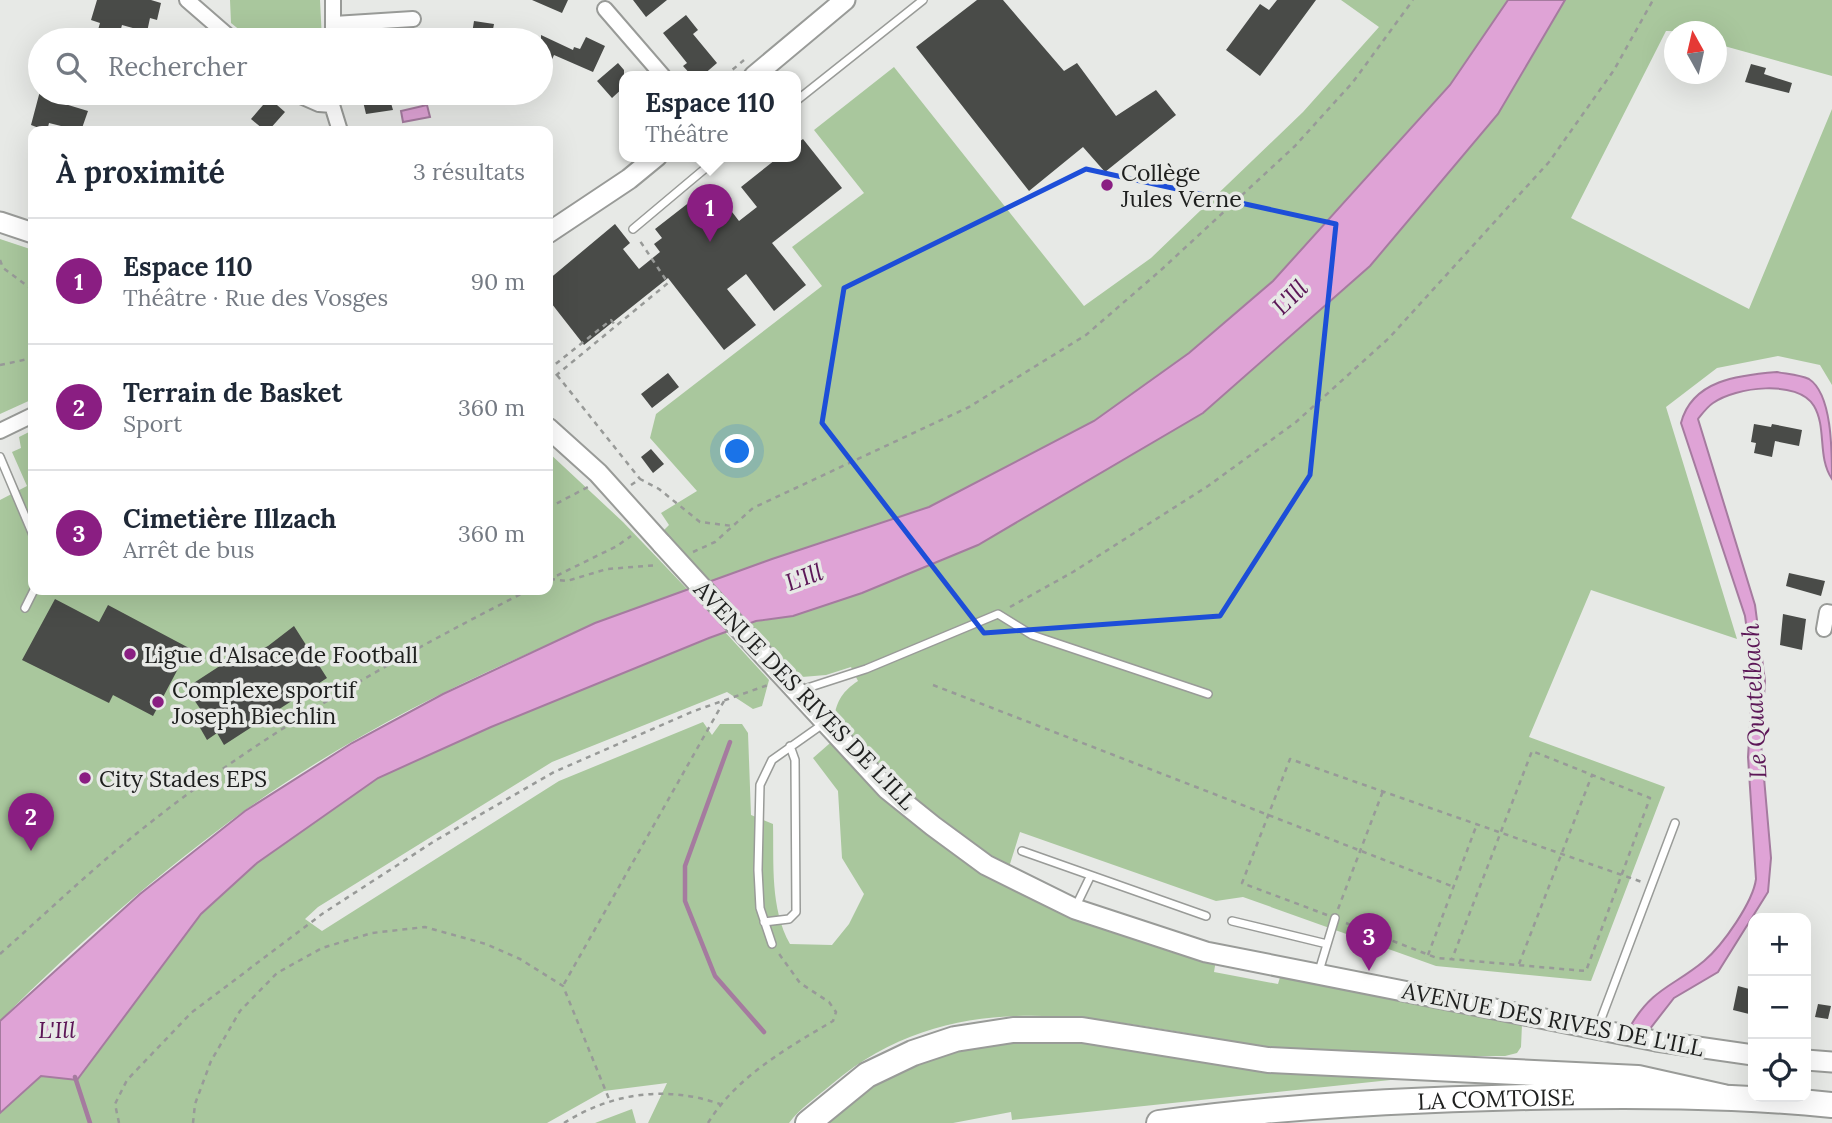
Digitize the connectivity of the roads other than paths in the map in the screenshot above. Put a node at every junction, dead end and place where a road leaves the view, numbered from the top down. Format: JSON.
{"nodes":[{"id":1,"x":187,"y":0,"type":"edge"},
{"id":2,"x":333,"y":0,"type":"edge"},
{"id":3,"x":845,"y":0,"type":"edge"},
{"id":4,"x":923,"y":0,"type":"edge"},
{"id":5,"x":605,"y":9,"type":"dead end"},
{"id":6,"x":413,"y":19,"type":"dead end"},
{"id":7,"x":334,"y":24,"type":"junction"},
{"id":8,"x":219,"y":28,"type":"edge"},
{"id":9,"x":334,"y":28,"type":"edge"},
{"id":10,"x":659,"y":71,"type":"edge"},
{"id":11,"x":763,"y":71,"type":"edge"},
{"id":12,"x":801,"y":97,"type":"edge"},
{"id":13,"x":334,"y":105,"type":"edge"},
{"id":14,"x":339,"y":126,"type":"edge"},
{"id":15,"x":650,"y":162,"type":"edge"},
{"id":16,"x":713,"y":162,"type":"edge"},
{"id":17,"x":0,"y":222,"type":"edge"},
{"id":18,"x":633,"y":229,"type":"road end"},
{"id":19,"x":553,"y":230,"type":"edge"},
{"id":20,"x":28,"y":231,"type":"edge"},
{"id":21,"x":28,"y":417,"type":"edge"},
{"id":22,"x":0,"y":430,"type":"edge"},
{"id":23,"x":553,"y":433,"type":"edge"},
{"id":24,"x":0,"y":457,"type":"edge"},
{"id":25,"x":28,"y":523,"type":"edge"},
{"id":26,"x":32,"y":595,"type":"edge"},
{"id":27,"x":25,"y":608,"type":"dead end"},
{"id":28,"x":1832,"y":613,"type":"edge"},
{"id":29,"x":1824,"y":629,"type":"dead end"},
{"id":30,"x":787,"y":680,"type":"junction"},
{"id":31,"x":1208,"y":694,"type":"dead end"},
{"id":32,"x":826,"y":722,"type":"junction"},
{"id":33,"x":790,"y":746,"type":"junction"},
{"id":34,"x":1675,"y":823,"type":"dead end"},
{"id":35,"x":1022,"y":851,"type":"dead end"},
{"id":36,"x":1090,"y":877,"type":"junction"},
{"id":37,"x":1075,"y":909,"type":"junction"},
{"id":38,"x":1206,"y":916,"type":"dead end"},
{"id":39,"x":1335,"y":918,"type":"road end"},
{"id":40,"x":1232,"y":921,"type":"dead end"},
{"id":41,"x":764,"y":922,"type":"junction"},
{"id":42,"x":772,"y":944,"type":"road end"},
{"id":43,"x":1327,"y":944,"type":"junction"},
{"id":44,"x":1319,"y":972,"type":"junction"},
{"id":45,"x":1608,"y":1030,"type":"junction"},
{"id":46,"x":1748,"y":1054,"type":"edge"},
{"id":47,"x":1811,"y":1060,"type":"edge"},
{"id":48,"x":1832,"y":1062,"type":"edge"},
{"id":49,"x":1723,"y":1097,"type":"junction"},
{"id":50,"x":1832,"y":1105,"type":"edge"},
{"id":51,"x":808,"y":1123,"type":"edge"},
{"id":52,"x":1159,"y":1123,"type":"edge"}],
"edges":[{"from":1,"to":8,"type":"street"},
{"from":2,"to":7,"type":"street"},
{"from":3,"to":11,"type":"street"},
{"from":4,"to":12,"type":"lane"},
{"from":5,"to":10,"type":"street"},
{"from":6,"to":7,"type":"street"},
{"from":7,"to":9,"type":"street"},
{"from":13,"to":14,"type":"street"},
{"from":15,"to":19,"type":"street"},
{"from":16,"to":18,"type":"lane"},
{"from":17,"to":20,"type":"street"},
{"from":21,"to":22,"type":"street"},
{"from":23,"to":30,"type":"street","name":"AVENUE DES RIVES DE L'ILL","bridge":true},
{"from":24,"to":25,"type":"lane"},
{"from":26,"to":27,"type":"lane"},
{"from":28,"to":29,"type":"street"},
{"from":30,"to":31,"type":"lane"},
{"from":30,"to":32,"type":"street","name":"AVENUE DES RIVES DE L'ILL"},
{"from":32,"to":33,"type":"lane"},
{"from":32,"to":37,"type":"street","name":"AVENUE DES RIVES DE L'ILL"},
{"from":33,"to":41,"type":"lane"},
{"from":33,"to":41,"type":"lane"},
{"from":34,"to":45,"type":"lane"},
{"from":35,"to":36,"type":"lane"},
{"from":36,"to":37,"type":"lane"},
{"from":36,"to":38,"type":"lane"},
{"from":37,"to":44,"type":"street","name":"AVENUE DES RIVES DE L'ILL"},
{"from":39,"to":43,"type":"lane"},
{"from":40,"to":43,"type":"lane"},
{"from":41,"to":42,"type":"lane"},
{"from":43,"to":44,"type":"lane"},
{"from":44,"to":45,"type":"street","name":"AVENUE DES RIVES DE L'ILL"},
{"from":45,"to":46,"type":"street","name":"AVENUE DES RIVES DE L'ILL"},
{"from":47,"to":48,"type":"street"},
{"from":49,"to":50,"type":"highway","name":"LA COMTOISE"},
{"from":49,"to":51,"type":"highway"},
{"from":49,"to":52,"type":"highway","name":"LA COMTOISE"}]}
